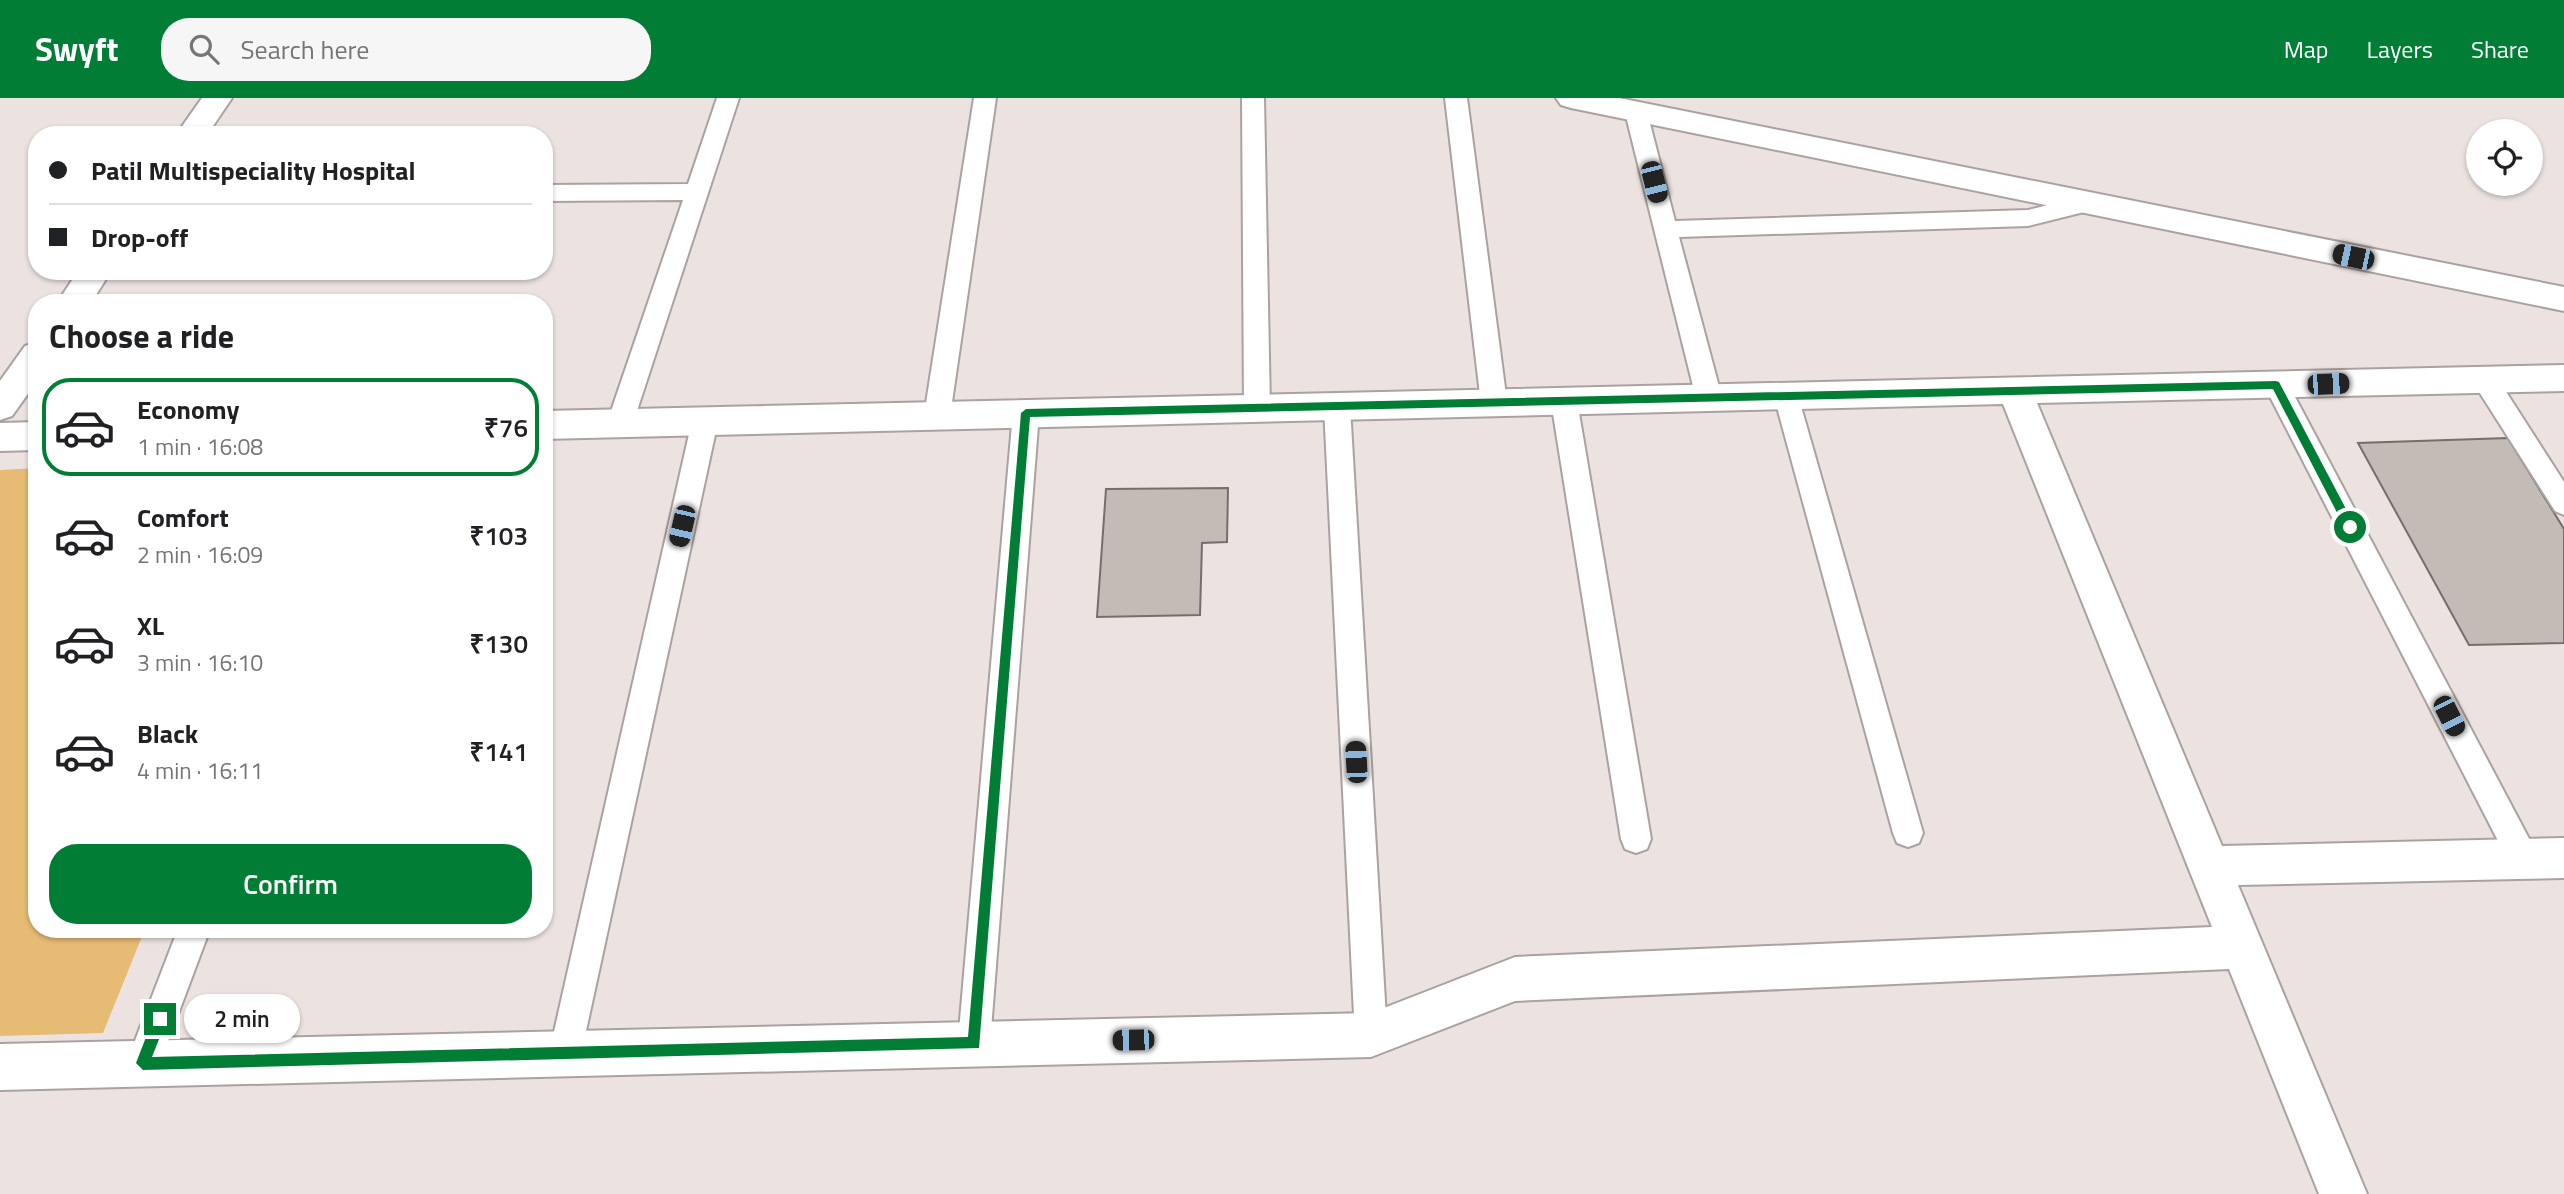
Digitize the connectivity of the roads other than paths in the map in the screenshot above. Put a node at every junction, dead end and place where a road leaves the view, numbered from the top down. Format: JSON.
{"nodes":[{"id":1,"x":217,"y":98,"type":"edge"},
{"id":2,"x":728,"y":98,"type":"edge"},
{"id":3,"x":985,"y":98,"type":"edge"},
{"id":4,"x":1253,"y":98,"type":"edge"},
{"id":5,"x":1456,"y":98,"type":"edge"},
{"id":6,"x":1571,"y":98,"type":"edge"},
{"id":7,"x":1636,"y":111,"type":"junction"},
{"id":8,"x":197,"y":126,"type":"edge"},
{"id":9,"x":697,"y":192,"type":"junction"},
{"id":10,"x":553,"y":193,"type":"edge"},
{"id":11,"x":2088,"y":203,"type":"junction"},
{"id":12,"x":1666,"y":229,"type":"junction"},
{"id":13,"x":2564,"y":299,"type":"edge"},
{"id":14,"x":28,"y":368,"type":"edge"},
{"id":15,"x":2564,"y":378,"type":"edge"},
{"id":16,"x":2485,"y":380,"type":"junction"},
{"id":17,"x":2276,"y":385,"type":"junction"},
{"id":18,"x":2015,"y":391,"type":"junction"},
{"id":19,"x":1786,"y":396,"type":"junction"},
{"id":20,"x":1709,"y":398,"type":"junction"},
{"id":21,"x":1564,"y":401,"type":"junction"},
{"id":22,"x":1494,"y":403,"type":"junction"},
{"id":23,"x":0,"y":407,"type":"edge"},
{"id":24,"x":1337,"y":407,"type":"junction"},
{"id":25,"x":1257,"y":408,"type":"junction"},
{"id":26,"x":1026,"y":413,"type":"junction"},
{"id":27,"x":937,"y":416,"type":"junction"},
{"id":28,"x":705,"y":421,"type":"junction"},
{"id":29,"x":620,"y":423,"type":"junction"},
{"id":30,"x":553,"y":425,"type":"edge"},
{"id":31,"x":28,"y":436,"type":"edge"},
{"id":32,"x":0,"y":437,"type":"edge"},
{"id":33,"x":2564,"y":504,"type":"edge"},
{"id":34,"x":1908,"y":833,"type":"dead end"},
{"id":35,"x":1636,"y":839,"type":"dead end"},
{"id":36,"x":2564,"y":858,"type":"edge"},
{"id":37,"x":2523,"y":859,"type":"junction"},
{"id":38,"x":2209,"y":866,"type":"junction"},
{"id":39,"x":191,"y":938,"type":"edge"},
{"id":40,"x":2242,"y":947,"type":"junction"},
{"id":41,"x":1371,"y":1035,"type":"junction"},
{"id":42,"x":974,"y":1043,"type":"junction"},
{"id":43,"x":565,"y":1054,"type":"junction"},
{"id":44,"x":143,"y":1063,"type":"junction"},
{"id":45,"x":0,"y":1067,"type":"edge"},
{"id":46,"x":2343,"y":1194,"type":"edge"}],
"edges":[{"from":1,"to":8,"type":"street"},
{"from":2,"to":9,"type":"lane"},
{"from":3,"to":27,"type":"lane"},
{"from":4,"to":25,"type":"lane"},
{"from":5,"to":22,"type":"lane"},
{"from":6,"to":7,"type":"street"},
{"from":7,"to":11,"type":"street"},
{"from":7,"to":12,"type":"lane"},
{"from":9,"to":10,"type":"lane"},
{"from":9,"to":29,"type":"lane"},
{"from":11,"to":12,"type":"lane"},
{"from":11,"to":13,"type":"street"},
{"from":12,"to":20,"type":"lane"},
{"from":14,"to":23,"type":"street"},
{"from":15,"to":16,"type":"street"},
{"from":16,"to":17,"type":"street"},
{"from":16,"to":33,"type":"lane"},
{"from":17,"to":18,"type":"street"},
{"from":17,"to":37,"type":"lane"},
{"from":18,"to":19,"type":"street"},
{"from":18,"to":38,"type":"street"},
{"from":19,"to":20,"type":"street"},
{"from":19,"to":34,"type":"lane"},
{"from":20,"to":21,"type":"street"},
{"from":21,"to":22,"type":"street"},
{"from":21,"to":35,"type":"lane"},
{"from":22,"to":24,"type":"street"},
{"from":24,"to":25,"type":"street"},
{"from":24,"to":41,"type":"lane"},
{"from":25,"to":26,"type":"street"},
{"from":26,"to":27,"type":"street"},
{"from":26,"to":42,"type":"lane"},
{"from":27,"to":28,"type":"street"},
{"from":28,"to":29,"type":"street"},
{"from":28,"to":43,"type":"lane"},
{"from":29,"to":30,"type":"street"},
{"from":31,"to":32,"type":"street"},
{"from":36,"to":37,"type":"street"},
{"from":37,"to":38,"type":"street"},
{"from":38,"to":40,"type":"street"},
{"from":39,"to":44,"type":"lane"},
{"from":40,"to":41,"type":"street"},
{"from":40,"to":46,"type":"street"},
{"from":41,"to":42,"type":"street"},
{"from":42,"to":43,"type":"street"},
{"from":43,"to":44,"type":"street"},
{"from":44,"to":45,"type":"street"}]}
